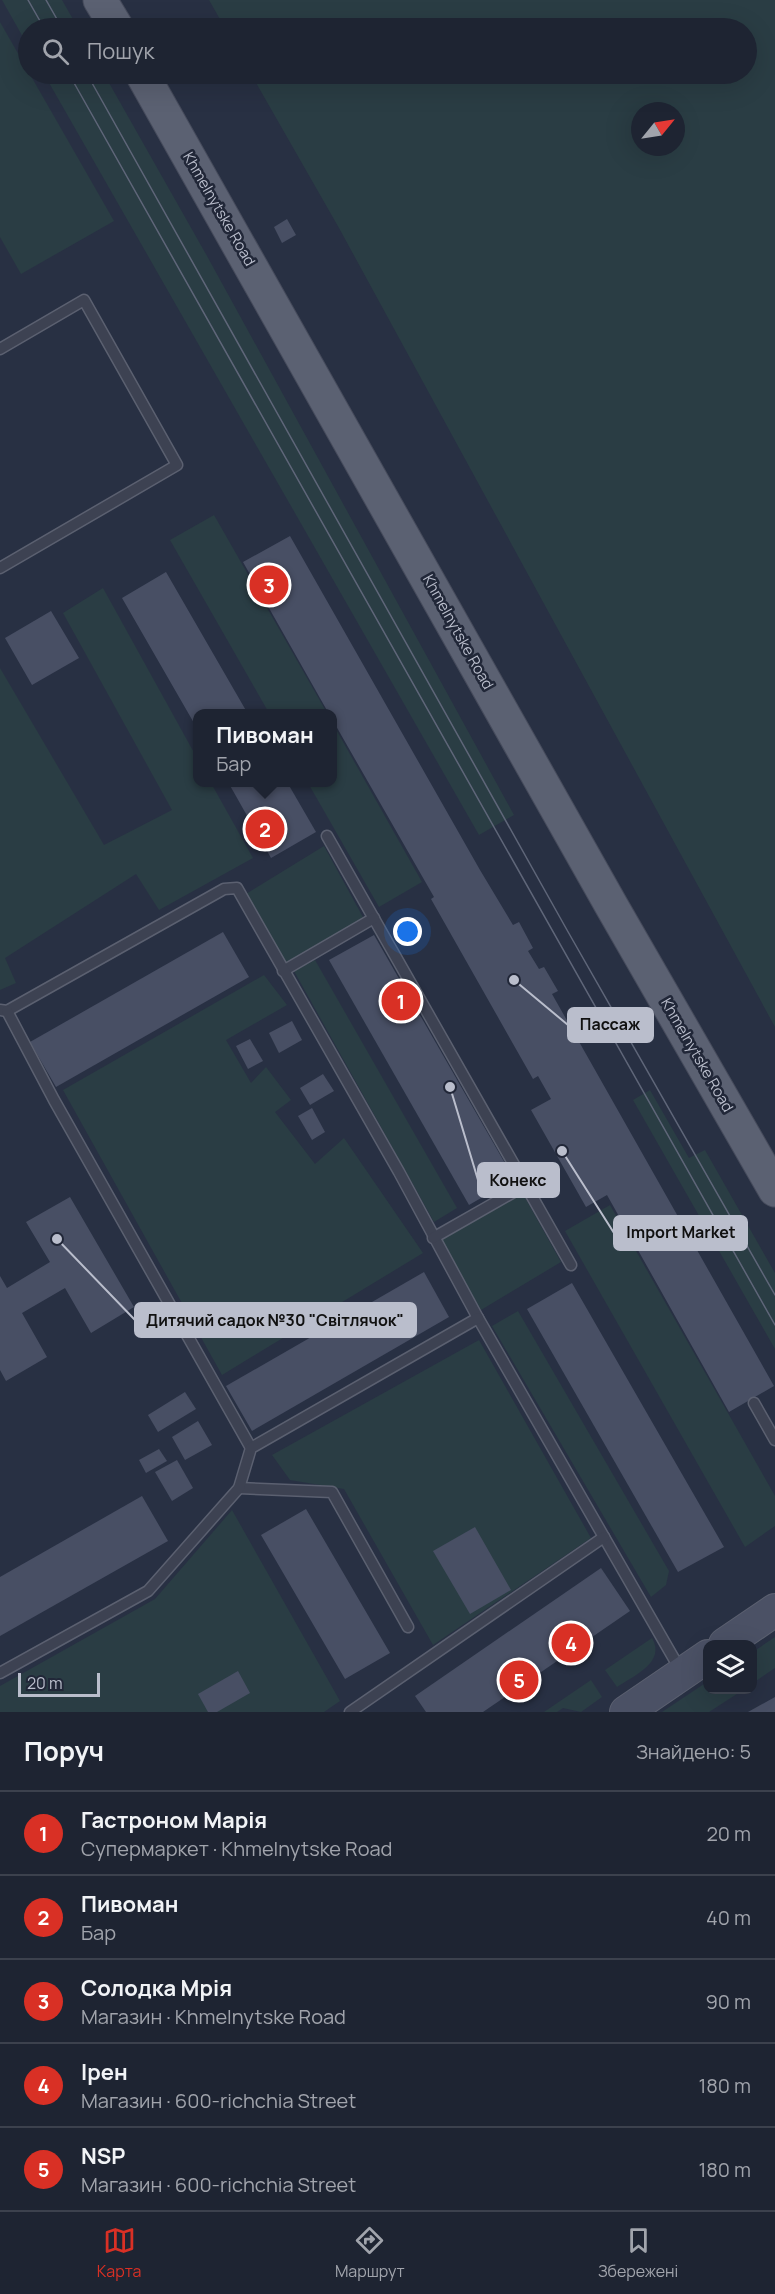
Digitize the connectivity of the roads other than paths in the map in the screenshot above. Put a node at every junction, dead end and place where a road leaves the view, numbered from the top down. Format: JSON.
{"nodes":[{"id":1,"x":100,"y":0,"type":"edge"},
{"id":2,"x":111,"y":18,"type":"edge"},
{"id":3,"x":148,"y":84,"type":"edge"},
{"id":4,"x":0,"y":349,"type":"edge"},
{"id":5,"x":0,"y":568,"type":"edge"},
{"id":6,"x":327,"y":836,"type":"dead end"},
{"id":7,"x":374,"y":918,"type":"junction"},
{"id":8,"x":283,"y":971,"type":"junction"},
{"id":9,"x":4,"y":1010,"type":"edge"},
{"id":10,"x":526,"y":1185,"type":"junction"},
{"id":11,"x":775,"y":1190,"type":"edge"},
{"id":12,"x":433,"y":1238,"type":"junction"},
{"id":13,"x":571,"y":1264,"type":"dead end"},
{"id":14,"x":478,"y":1318,"type":"junction"},
{"id":15,"x":754,"y":1403,"type":"dead end"},
{"id":16,"x":775,"y":1440,"type":"edge"},
{"id":17,"x":251,"y":1449,"type":"junction"},
{"id":18,"x":239,"y":1488,"type":"junction"},
{"id":19,"x":604,"y":1537,"type":"junction"},
{"id":20,"x":775,"y":1610,"type":"edge"},
{"id":21,"x":408,"y":1627,"type":"dead end"},
{"id":22,"x":731,"y":1640,"type":"edge"},
{"id":23,"x":695,"y":1665,"type":"edge"},
{"id":24,"x":0,"y":1674,"type":"edge"},
{"id":25,"x":350,"y":1712,"type":"edge"},
{"id":26,"x":626,"y":1712,"type":"edge"}],
"edges":[{"from":1,"to":2,"type":"main road"},
{"from":3,"to":11,"type":"main road","name":"Khmelnytske Road"},
{"from":4,"to":5,"type":"lane"},
{"from":6,"to":7,"type":"lane"},
{"from":7,"to":8,"type":"lane"},
{"from":7,"to":10,"type":"lane"},
{"from":8,"to":9,"type":"lane"},
{"from":8,"to":12,"type":"lane"},
{"from":9,"to":17,"type":"lane"},
{"from":10,"to":12,"type":"lane"},
{"from":10,"to":13,"type":"lane"},
{"from":12,"to":14,"type":"lane"},
{"from":14,"to":17,"type":"lane"},
{"from":14,"to":19,"type":"lane"},
{"from":15,"to":16,"type":"lane"},
{"from":17,"to":18,"type":"lane"},
{"from":18,"to":21,"type":"lane"},
{"from":18,"to":24,"type":"lane"},
{"from":19,"to":23,"type":"lane"},
{"from":19,"to":25,"type":"lane"},
{"from":20,"to":22,"type":"main road"},
{"from":23,"to":26,"type":"main road"}]}
